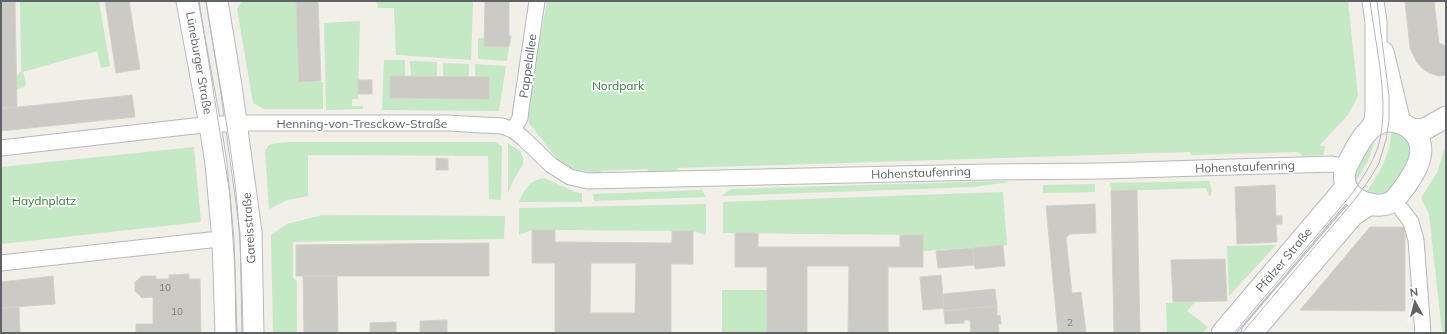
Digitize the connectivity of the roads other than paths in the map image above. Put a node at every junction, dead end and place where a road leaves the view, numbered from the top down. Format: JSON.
{"nodes":[{"id":1,"x":187,"y":1,"type":"edge"},
{"id":2,"x":217,"y":1,"type":"edge"},
{"id":3,"x":537,"y":1,"type":"edge"},
{"id":4,"x":1373,"y":1,"type":"edge"},
{"id":5,"x":1376,"y":22,"type":"junction"},
{"id":6,"x":1446,"y":117,"type":"edge"},
{"id":7,"x":237,"y":124,"type":"junction"},
{"id":8,"x":210,"y":125,"type":"junction"},
{"id":9,"x":1372,"y":126,"type":"junction"},
{"id":10,"x":1406,"y":126,"type":"junction"},
{"id":11,"x":513,"y":130,"type":"junction"},
{"id":12,"x":1446,"y":132,"type":"edge"},
{"id":13,"x":1,"y":148,"type":"edge"},
{"id":14,"x":1421,"y":151,"type":"junction"},
{"id":15,"x":1346,"y":167,"type":"junction"},
{"id":16,"x":1346,"y":187,"type":"junction"},
{"id":17,"x":1370,"y":204,"type":"junction"},
{"id":18,"x":1402,"y":210,"type":"dead end"},
{"id":19,"x":223,"y":240,"type":"junction"},
{"id":20,"x":1,"y":264,"type":"edge"},
{"id":21,"x":226,"y":333,"type":"edge"},
{"id":22,"x":253,"y":333,"type":"edge"},
{"id":23,"x":1222,"y":333,"type":"edge"},
{"id":24,"x":1252,"y":333,"type":"edge"},
{"id":25,"x":1423,"y":333,"type":"edge"}],
"edges":[{"from":1,"to":8,"type":"street","name":"Lüneburger Straße"},
{"from":2,"to":7,"type":"street"},
{"from":3,"to":11,"type":"street","name":"Pappelallee"},
{"from":4,"to":5,"type":"street"},
{"from":5,"to":9,"type":"street"},
{"from":5,"to":10,"type":"street"},
{"from":6,"to":10,"type":"street"},
{"from":7,"to":8,"type":"street","name":"Henning-von-Tresckow-Straße"},
{"from":7,"to":11,"type":"street","name":"Henning-von-Tresckow-Straße"},
{"from":7,"to":22,"type":"street","name":"Gareisstraße"},
{"from":8,"to":13,"type":"street"},
{"from":8,"to":19,"type":"street"},
{"from":9,"to":10,"type":"street"},
{"from":9,"to":15,"type":"street"},
{"from":10,"to":14,"type":"street"},
{"from":11,"to":15,"type":"street","name":"Hohenstaufenring"},
{"from":12,"to":14,"type":"street"},
{"from":14,"to":17,"type":"street"},
{"from":15,"to":16,"type":"street"},
{"from":16,"to":17,"type":"street"},
{"from":16,"to":23,"type":"street","name":"Pfälzer Straße"},
{"from":17,"to":24,"type":"street","name":"Pfälzer Straße"},
{"from":18,"to":25,"type":"street"},
{"from":19,"to":20,"type":"street"},
{"from":19,"to":21,"type":"street"}]}
